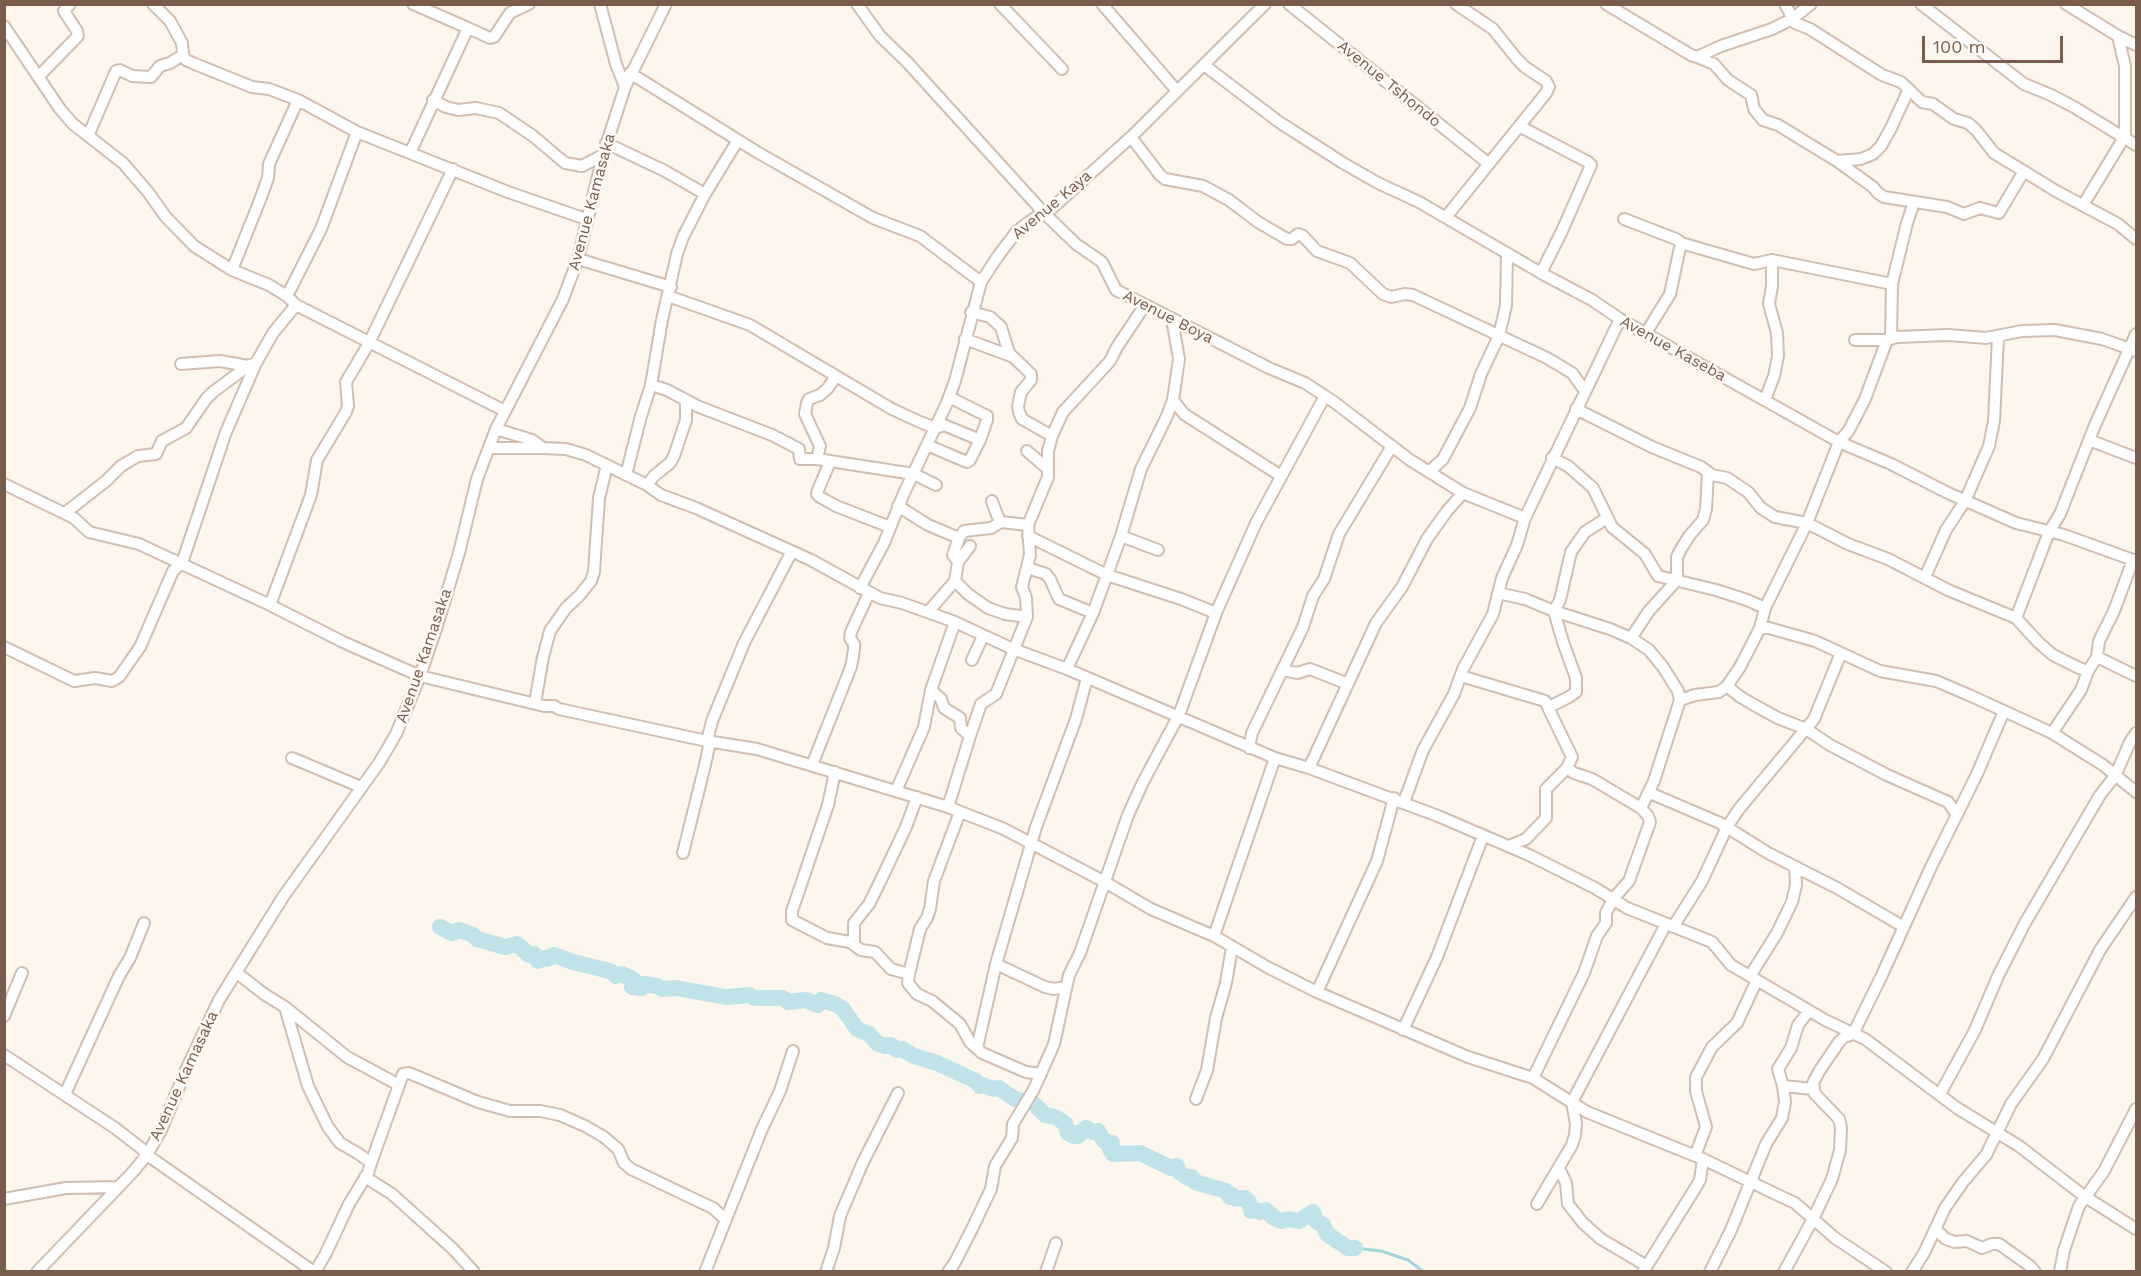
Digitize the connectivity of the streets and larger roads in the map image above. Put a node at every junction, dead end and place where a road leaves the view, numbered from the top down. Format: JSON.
{"nodes":[{"id":1,"x":70,"y":4,"type":"edge"},
{"id":2,"x":153,"y":4,"type":"edge"},
{"id":3,"x":413,"y":4,"type":"edge"},
{"id":4,"x":529,"y":4,"type":"edge"},
{"id":5,"x":600,"y":4,"type":"edge"},
{"id":6,"x":666,"y":4,"type":"edge"},
{"id":7,"x":857,"y":4,"type":"edge"},
{"id":8,"x":1000,"y":4,"type":"edge"},
{"id":9,"x":1102,"y":4,"type":"edge"},
{"id":10,"x":1265,"y":4,"type":"edge"},
{"id":11,"x":1289,"y":4,"type":"edge"},
{"id":12,"x":1456,"y":4,"type":"edge"},
{"id":13,"x":1606,"y":4,"type":"edge"},
{"id":14,"x":1785,"y":4,"type":"edge"},
{"id":15,"x":1811,"y":4,"type":"edge"},
{"id":16,"x":1921,"y":4,"type":"edge"},
{"id":17,"x":2067,"y":4,"type":"edge"},
{"id":18,"x":1792,"y":19,"type":"junction"},
{"id":19,"x":4,"y":26,"type":"edge"},
{"id":20,"x":468,"y":28,"type":"junction"},
{"id":21,"x":2118,"y":36,"type":"junction"},
{"id":22,"x":2136,"y":45,"type":"edge"},
{"id":23,"x":183,"y":55,"type":"junction"},
{"id":24,"x":1697,"y":57,"type":"junction"},
{"id":25,"x":1204,"y":65,"type":"junction"},
{"id":26,"x":1062,"y":69,"type":"dead end"},
{"id":27,"x":630,"y":73,"type":"junction"},
{"id":28,"x":38,"y":77,"type":"junction"},
{"id":29,"x":625,"y":87,"type":"junction"},
{"id":30,"x":1909,"y":89,"type":"junction"},
{"id":31,"x":1177,"y":91,"type":"junction"},
{"id":32,"x":298,"y":100,"type":"junction"},
{"id":33,"x":433,"y":100,"type":"junction"},
{"id":34,"x":1519,"y":126,"type":"junction"},
{"id":35,"x":357,"y":132,"type":"junction"},
{"id":36,"x":88,"y":136,"type":"junction"},
{"id":37,"x":1131,"y":136,"type":"junction"},
{"id":38,"x":2125,"y":136,"type":"junction"},
{"id":39,"x":738,"y":140,"type":"junction"},
{"id":40,"x":606,"y":143,"type":"junction"},
{"id":41,"x":2136,"y":145,"type":"edge"},
{"id":42,"x":410,"y":153,"type":"junction"},
{"id":43,"x":603,"y":155,"type":"junction"},
{"id":44,"x":1836,"y":161,"type":"junction"},
{"id":45,"x":1489,"y":164,"type":"junction"},
{"id":46,"x":453,"y":169,"type":"junction"},
{"id":47,"x":2024,"y":171,"type":"junction"},
{"id":48,"x":705,"y":194,"type":"junction"},
{"id":49,"x":1914,"y":202,"type":"junction"},
{"id":50,"x":2083,"y":205,"type":"junction"},
{"id":51,"x":1044,"y":213,"type":"junction"},
{"id":52,"x":1446,"y":218,"type":"junction"},
{"id":53,"x":586,"y":219,"type":"junction"},
{"id":54,"x":1624,"y":219,"type":"dead end"},
{"id":55,"x":2136,"y":239,"type":"edge"},
{"id":56,"x":1681,"y":243,"type":"junction"},
{"id":57,"x":1507,"y":253,"type":"junction"},
{"id":58,"x":578,"y":259,"type":"junction"},
{"id":59,"x":1772,"y":260,"type":"junction"},
{"id":60,"x":232,"y":270,"type":"junction"},
{"id":61,"x":1541,"y":273,"type":"junction"},
{"id":62,"x":981,"y":282,"type":"junction"},
{"id":63,"x":1892,"y":284,"type":"junction"},
{"id":64,"x":670,"y":291,"type":"junction"},
{"id":65,"x":287,"y":296,"type":"junction"},
{"id":66,"x":296,"y":305,"type":"junction"},
{"id":67,"x":1145,"y":305,"type":"junction"},
{"id":68,"x":971,"y":312,"type":"junction"},
{"id":69,"x":1172,"y":319,"type":"junction"},
{"id":70,"x":1620,"y":319,"type":"junction"},
{"id":71,"x":1646,"y":333,"type":"junction"},
{"id":72,"x":2136,"y":334,"type":"edge"},
{"id":73,"x":1499,"y":336,"type":"junction"},
{"id":74,"x":1998,"y":337,"type":"junction"},
{"id":75,"x":965,"y":339,"type":"junction"},
{"id":76,"x":1889,"y":339,"type":"junction"},
{"id":77,"x":1855,"y":340,"type":"dead end"},
{"id":78,"x":369,"y":342,"type":"junction"},
{"id":79,"x":2133,"y":350,"type":"edge"},
{"id":80,"x":1011,"y":356,"type":"junction"},
{"id":81,"x":181,"y":364,"type":"dead end"},
{"id":82,"x":252,"y":364,"type":"junction"},
{"id":83,"x":836,"y":375,"type":"junction"},
{"id":84,"x":651,"y":385,"type":"junction"},
{"id":85,"x":1585,"y":390,"type":"junction"},
{"id":86,"x":1325,"y":396,"type":"junction"},
{"id":87,"x":949,"y":397,"type":"junction"},
{"id":88,"x":686,"y":400,"type":"junction"},
{"id":89,"x":1173,"y":400,"type":"junction"},
{"id":90,"x":1765,"y":400,"type":"junction"},
{"id":91,"x":1576,"y":409,"type":"junction"},
{"id":92,"x":505,"y":411,"type":"junction"},
{"id":93,"x":496,"y":429,"type":"junction"},
{"id":94,"x":931,"y":436,"type":"junction"},
{"id":95,"x":1052,"y":436,"type":"junction"},
{"id":96,"x":980,"y":440,"type":"junction"},
{"id":97,"x":2090,"y":440,"type":"junction"},
{"id":98,"x":1839,"y":442,"type":"junction"},
{"id":99,"x":1392,"y":446,"type":"junction"},
{"id":100,"x":543,"y":447,"type":"junction"},
{"id":101,"x":489,"y":448,"type":"junction"},
{"id":102,"x":1027,"y":451,"type":"dead end"},
{"id":103,"x":1552,"y":458,"type":"junction"},
{"id":104,"x":2136,"y":458,"type":"edge"},
{"id":105,"x":818,"y":459,"type":"junction"},
{"id":106,"x":830,"y":462,"type":"junction"},
{"id":107,"x":607,"y":465,"type":"junction"},
{"id":108,"x":1048,"y":469,"type":"junction"},
{"id":109,"x":1429,"y":472,"type":"junction"},
{"id":110,"x":1708,"y":472,"type":"junction"},
{"id":111,"x":914,"y":474,"type":"junction"},
{"id":112,"x":626,"y":475,"type":"junction"},
{"id":113,"x":1281,"y":476,"type":"junction"},
{"id":114,"x":4,"y":484,"type":"edge"},
{"id":115,"x":647,"y":485,"type":"junction"},
{"id":116,"x":936,"y":485,"type":"dead end"},
{"id":117,"x":1463,"y":493,"type":"junction"},
{"id":118,"x":992,"y":501,"type":"dead end"},
{"id":119,"x":1965,"y":501,"type":"junction"},
{"id":120,"x":898,"y":506,"type":"junction"},
{"id":121,"x":65,"y":513,"type":"junction"},
{"id":122,"x":1607,"y":518,"type":"junction"},
{"id":123,"x":1525,"y":519,"type":"junction"},
{"id":124,"x":1001,"y":522,"type":"junction"},
{"id":125,"x":1807,"y":523,"type":"junction"},
{"id":126,"x":890,"y":526,"type":"junction"},
{"id":127,"x":1028,"y":530,"type":"junction"},
{"id":128,"x":2049,"y":532,"type":"junction"},
{"id":129,"x":1120,"y":536,"type":"junction"},
{"id":130,"x":959,"y":538,"type":"junction"},
{"id":131,"x":970,"y":546,"type":"dead end"},
{"id":132,"x":1158,"y":550,"type":"dead end"},
{"id":133,"x":791,"y":553,"type":"junction"},
{"id":134,"x":2134,"y":560,"type":"edge"},
{"id":135,"x":958,"y":562,"type":"junction"},
{"id":136,"x":182,"y":563,"type":"junction"},
{"id":137,"x":1028,"y":568,"type":"junction"},
{"id":138,"x":1107,"y":575,"type":"junction"},
{"id":139,"x":1925,"y":577,"type":"junction"},
{"id":140,"x":1677,"y":580,"type":"junction"},
{"id":141,"x":956,"y":581,"type":"junction"},
{"id":142,"x":865,"y":591,"type":"junction"},
{"id":143,"x":1498,"y":593,"type":"junction"},
{"id":144,"x":270,"y":605,"type":"junction"},
{"id":145,"x":1765,"y":608,"type":"junction"},
{"id":146,"x":1554,"y":611,"type":"junction"},
{"id":147,"x":928,"y":612,"type":"junction"},
{"id":148,"x":1093,"y":613,"type":"junction"},
{"id":149,"x":1216,"y":614,"type":"junction"},
{"id":150,"x":1027,"y":617,"type":"junction"},
{"id":151,"x":2016,"y":618,"type":"junction"},
{"id":152,"x":954,"y":622,"type":"junction"},
{"id":153,"x":1760,"y":628,"type":"junction"},
{"id":154,"x":983,"y":636,"type":"junction"},
{"id":155,"x":1631,"y":638,"type":"junction"},
{"id":156,"x":4,"y":646,"type":"edge"},
{"id":157,"x":1013,"y":649,"type":"junction"},
{"id":158,"x":1841,"y":653,"type":"junction"},
{"id":159,"x":2097,"y":657,"type":"junction"},
{"id":160,"x":972,"y":660,"type":"dead end"},
{"id":161,"x":1067,"y":669,"type":"junction"},
{"id":162,"x":1282,"y":670,"type":"junction"},
{"id":163,"x":2088,"y":670,"type":"junction"},
{"id":164,"x":420,"y":676,"type":"junction"},
{"id":165,"x":1461,"y":676,"type":"junction"},
{"id":166,"x":2136,"y":676,"type":"edge"},
{"id":167,"x":1086,"y":678,"type":"junction"},
{"id":168,"x":1348,"y":684,"type":"junction"},
{"id":169,"x":1727,"y":686,"type":"junction"},
{"id":170,"x":931,"y":690,"type":"junction"},
{"id":171,"x":1680,"y":700,"type":"junction"},
{"id":172,"x":535,"y":703,"type":"junction"},
{"id":173,"x":1549,"y":707,"type":"junction"},
{"id":174,"x":2004,"y":711,"type":"junction"},
{"id":175,"x":1179,"y":715,"type":"junction"},
{"id":176,"x":1806,"y":729,"type":"junction"},
{"id":177,"x":2052,"y":733,"type":"junction"},
{"id":178,"x":2136,"y":733,"type":"edge"},
{"id":179,"x":970,"y":736,"type":"junction"},
{"id":180,"x":707,"y":741,"type":"junction"},
{"id":181,"x":1249,"y":748,"type":"junction"},
{"id":182,"x":292,"y":758,"type":"dead end"},
{"id":183,"x":1275,"y":758,"type":"junction"},
{"id":184,"x":812,"y":765,"type":"junction"},
{"id":185,"x":1309,"y":768,"type":"junction"},
{"id":186,"x":1567,"y":768,"type":"junction"},
{"id":187,"x":835,"y":772,"type":"junction"},
{"id":188,"x":2115,"y":776,"type":"junction"},
{"id":189,"x":361,"y":787,"type":"junction"},
{"id":190,"x":896,"y":791,"type":"junction"},
{"id":191,"x":2136,"y":792,"type":"edge"},
{"id":192,"x":1650,"y":793,"type":"junction"},
{"id":193,"x":917,"y":798,"type":"junction"},
{"id":194,"x":1399,"y":800,"type":"junction"},
{"id":195,"x":948,"y":807,"type":"junction"},
{"id":196,"x":1641,"y":808,"type":"junction"},
{"id":197,"x":960,"y":812,"type":"junction"},
{"id":198,"x":1957,"y":815,"type":"junction"},
{"id":199,"x":1727,"y":827,"type":"junction"},
{"id":200,"x":1483,"y":836,"type":"junction"},
{"id":201,"x":1526,"y":839,"type":"junction"},
{"id":202,"x":1032,"y":843,"type":"junction"},
{"id":203,"x":1509,"y":846,"type":"junction"},
{"id":204,"x":683,"y":853,"type":"dead end"},
{"id":205,"x":1530,"y":855,"type":"junction"},
{"id":206,"x":1794,"y":867,"type":"junction"},
{"id":207,"x":1105,"y":882,"type":"junction"},
{"id":208,"x":2136,"y":897,"type":"edge"},
{"id":209,"x":1613,"y":899,"type":"junction"},
{"id":210,"x":144,"y":923,"type":"dead end"},
{"id":211,"x":1670,"y":926,"type":"junction"},
{"id":212,"x":1904,"y":927,"type":"junction"},
{"id":213,"x":1214,"y":936,"type":"junction"},
{"id":214,"x":854,"y":944,"type":"junction"},
{"id":215,"x":1232,"y":946,"type":"junction"},
{"id":216,"x":996,"y":964,"type":"junction"},
{"id":217,"x":237,"y":973,"type":"junction"},
{"id":218,"x":22,"y":974,"type":"dead end"},
{"id":219,"x":909,"y":974,"type":"junction"},
{"id":220,"x":1754,"y":978,"type":"junction"},
{"id":221,"x":1066,"y":987,"type":"junction"},
{"id":222,"x":1317,"y":992,"type":"junction"},
{"id":223,"x":285,"y":1007,"type":"junction"},
{"id":224,"x":1809,"y":1011,"type":"junction"},
{"id":225,"x":4,"y":1016,"type":"edge"},
{"id":226,"x":1403,"y":1030,"type":"junction"},
{"id":227,"x":1853,"y":1034,"type":"junction"},
{"id":228,"x":976,"y":1048,"type":"junction"},
{"id":229,"x":793,"y":1051,"type":"dead end"},
{"id":230,"x":4,"y":1055,"type":"edge"},
{"id":231,"x":1041,"y":1074,"type":"junction"},
{"id":232,"x":1533,"y":1078,"type":"junction"},
{"id":233,"x":399,"y":1085,"type":"junction"},
{"id":234,"x":1784,"y":1086,"type":"junction"},
{"id":235,"x":1813,"y":1089,"type":"junction"},
{"id":236,"x":898,"y":1093,"type":"dead end"},
{"id":237,"x":65,"y":1094,"type":"junction"},
{"id":238,"x":1940,"y":1094,"type":"junction"},
{"id":239,"x":1196,"y":1098,"type":"dead end"},
{"id":240,"x":1572,"y":1102,"type":"junction"},
{"id":241,"x":2136,"y":1109,"type":"edge"},
{"id":242,"x":1997,"y":1132,"type":"junction"},
{"id":243,"x":147,"y":1155,"type":"junction"},
{"id":244,"x":1699,"y":1158,"type":"junction"},
{"id":245,"x":371,"y":1163,"type":"junction"},
{"id":246,"x":1559,"y":1168,"type":"junction"},
{"id":247,"x":365,"y":1177,"type":"junction"},
{"id":248,"x":1751,"y":1183,"type":"junction"},
{"id":249,"x":118,"y":1187,"type":"junction"},
{"id":250,"x":2084,"y":1196,"type":"junction"},
{"id":251,"x":5,"y":1198,"type":"edge"},
{"id":252,"x":1538,"y":1204,"type":"dead end"},
{"id":253,"x":725,"y":1219,"type":"junction"},
{"id":254,"x":1813,"y":1219,"type":"junction"},
{"id":255,"x":1935,"y":1229,"type":"junction"},
{"id":256,"x":2136,"y":1229,"type":"edge"},
{"id":257,"x":1056,"y":1243,"type":"dead end"},
{"id":258,"x":1645,"y":1269,"type":"edge"},
{"id":259,"x":37,"y":1272,"type":"edge"},
{"id":260,"x":315,"y":1272,"type":"edge"},
{"id":261,"x":474,"y":1272,"type":"edge"},
{"id":262,"x":705,"y":1272,"type":"edge"},
{"id":263,"x":826,"y":1272,"type":"edge"},
{"id":264,"x":948,"y":1272,"type":"edge"},
{"id":265,"x":1046,"y":1272,"type":"edge"},
{"id":266,"x":1710,"y":1272,"type":"edge"},
{"id":267,"x":1784,"y":1272,"type":"edge"},
{"id":268,"x":1886,"y":1272,"type":"edge"},
{"id":269,"x":1912,"y":1272,"type":"edge"},
{"id":270,"x":2035,"y":1272,"type":"edge"},
{"id":271,"x":2060,"y":1272,"type":"edge"}],
"edges":[{"from":1,"to":28,"type":"street"},
{"from":2,"to":23,"type":"street"},
{"from":3,"to":20,"type":"street"},
{"from":4,"to":20,"type":"street"},
{"from":5,"to":29,"type":"street"},
{"from":6,"to":27,"type":"street","name":"Avenue Kamasaka"},
{"from":7,"to":51,"type":"street","name":"Avenue Boya"},
{"from":8,"to":26,"type":"street"},
{"from":9,"to":31,"type":"street"},
{"from":10,"to":25,"type":"street","name":"Avenue Kaya"},
{"from":11,"to":45,"type":"street","name":"Avenue Tshondo"},
{"from":12,"to":34,"type":"street"},
{"from":13,"to":24,"type":"street"},
{"from":14,"to":18,"type":"street"},
{"from":15,"to":18,"type":"street"},
{"from":16,"to":38,"type":"street"},
{"from":17,"to":21,"type":"street"},
{"from":18,"to":24,"type":"street"},
{"from":18,"to":30,"type":"street"},
{"from":19,"to":28,"type":"street"},
{"from":20,"to":33,"type":"street"},
{"from":21,"to":22,"type":"street"},
{"from":21,"to":38,"type":"street"},
{"from":23,"to":32,"type":"street"},
{"from":23,"to":36,"type":"street"},
{"from":24,"to":44,"type":"street"},
{"from":25,"to":31,"type":"street","name":"Avenue Kaya"},
{"from":25,"to":52,"type":"street","name":"Avenue Kaseba"},
{"from":27,"to":29,"type":"street","name":"Avenue Kamasaka"},
{"from":27,"to":39,"type":"street"},
{"from":28,"to":36,"type":"street"},
{"from":29,"to":40,"type":"street","name":"Avenue Kamasaka"},
{"from":30,"to":44,"type":"street"},
{"from":30,"to":47,"type":"street"},
{"from":31,"to":37,"type":"street","name":"Avenue Kaya"},
{"from":32,"to":35,"type":"street"},
{"from":32,"to":60,"type":"street"},
{"from":33,"to":42,"type":"street"},
{"from":33,"to":43,"type":"street"},
{"from":34,"to":45,"type":"street"},
{"from":34,"to":61,"type":"street"},
{"from":35,"to":42,"type":"street"},
{"from":35,"to":65,"type":"street"},
{"from":36,"to":60,"type":"street"},
{"from":37,"to":51,"type":"street","name":"Avenue Kaya"},
{"from":37,"to":73,"type":"street"},
{"from":38,"to":41,"type":"street"},
{"from":38,"to":50,"type":"street"},
{"from":39,"to":48,"type":"street"},
{"from":39,"to":62,"type":"street"},
{"from":40,"to":43,"type":"street","name":"Avenue Kamasaka"},
{"from":40,"to":48,"type":"street"},
{"from":42,"to":46,"type":"street"},
{"from":43,"to":53,"type":"street","name":"Avenue Kamasaka"},
{"from":44,"to":49,"type":"street"},
{"from":45,"to":52,"type":"street"},
{"from":46,"to":53,"type":"street"},
{"from":46,"to":78,"type":"street"},
{"from":47,"to":49,"type":"street"},
{"from":47,"to":50,"type":"street"},
{"from":48,"to":64,"type":"street"},
{"from":49,"to":63,"type":"street"},
{"from":50,"to":55,"type":"street"},
{"from":51,"to":62,"type":"street","name":"Avenue Kaya"},
{"from":51,"to":67,"type":"street","name":"Avenue Boya"},
{"from":52,"to":57,"type":"street","name":"Avenue Kaseba"},
{"from":53,"to":58,"type":"street","name":"Avenue Kamasaka"},
{"from":54,"to":56,"type":"street"},
{"from":56,"to":59,"type":"street"},
{"from":56,"to":71,"type":"street"},
{"from":57,"to":61,"type":"street","name":"Avenue Kaseba"},
{"from":57,"to":73,"type":"street"},
{"from":58,"to":64,"type":"street"},
{"from":58,"to":92,"type":"street","name":"Avenue Kamasaka"},
{"from":59,"to":63,"type":"street"},
{"from":59,"to":90,"type":"street"},
{"from":60,"to":65,"type":"street"},
{"from":61,"to":70,"type":"street","name":"Avenue Kaseba"},
{"from":62,"to":68,"type":"street","name":"Avenue Kaya"},
{"from":63,"to":76,"type":"street"},
{"from":64,"to":83,"type":"street"},
{"from":64,"to":84,"type":"street"},
{"from":65,"to":66,"type":"street"},
{"from":66,"to":78,"type":"street"},
{"from":66,"to":82,"type":"street"},
{"from":67,"to":69,"type":"street","name":"Avenue Boya"},
{"from":67,"to":95,"type":"street"},
{"from":68,"to":75,"type":"street","name":"Avenue Kaya"},
{"from":68,"to":80,"type":"street"},
{"from":69,"to":86,"type":"street","name":"Avenue Boya"},
{"from":69,"to":89,"type":"street"},
{"from":70,"to":71,"type":"street","name":"Avenue Kaseba"},
{"from":70,"to":85,"type":"street"},
{"from":71,"to":90,"type":"street","name":"Avenue Kaseba"},
{"from":72,"to":79,"type":"street"},
{"from":73,"to":85,"type":"street"},
{"from":73,"to":109,"type":"street"},
{"from":74,"to":76,"type":"street"},
{"from":74,"to":79,"type":"street"},
{"from":74,"to":119,"type":"street"},
{"from":75,"to":80,"type":"street"},
{"from":75,"to":87,"type":"street","name":"Avenue Kaya"},
{"from":76,"to":77,"type":"street"},
{"from":76,"to":98,"type":"street"},
{"from":78,"to":92,"type":"street"},
{"from":78,"to":144,"type":"street"},
{"from":79,"to":97,"type":"street"},
{"from":80,"to":95,"type":"street"},
{"from":81,"to":82,"type":"street"},
{"from":82,"to":121,"type":"street"},
{"from":82,"to":136,"type":"street"},
{"from":83,"to":94,"type":"street"},
{"from":83,"to":105,"type":"street"},
{"from":84,"to":88,"type":"street"},
{"from":84,"to":112,"type":"street"},
{"from":85,"to":91,"type":"street"},
{"from":86,"to":99,"type":"street","name":"Avenue Boya"},
{"from":86,"to":113,"type":"street"},
{"from":87,"to":94,"type":"street","name":"Avenue Kaya"},
{"from":87,"to":96,"type":"street"},
{"from":88,"to":105,"type":"street"},
{"from":88,"to":115,"type":"street"},
{"from":89,"to":113,"type":"street"},
{"from":89,"to":129,"type":"street"},
{"from":90,"to":98,"type":"street","name":"Avenue Kaseba"},
{"from":91,"to":103,"type":"street"},
{"from":91,"to":110,"type":"street"},
{"from":92,"to":93,"type":"street","name":"Avenue Kamasaka"},
{"from":93,"to":100,"type":"street"},
{"from":93,"to":101,"type":"street","name":"Avenue Kamasaka"},
{"from":94,"to":96,"type":"street"},
{"from":94,"to":96,"type":"street"},
{"from":94,"to":111,"type":"street","name":"Avenue Kaya"},
{"from":95,"to":108,"type":"street"},
{"from":97,"to":104,"type":"street"},
{"from":97,"to":128,"type":"street"},
{"from":98,"to":119,"type":"street","name":"Avenue Kaseba"},
{"from":98,"to":125,"type":"street"},
{"from":99,"to":109,"type":"street","name":"Avenue Boya"},
{"from":99,"to":162,"type":"street"},
{"from":100,"to":101,"type":"street"},
{"from":100,"to":107,"type":"street"},
{"from":101,"to":164,"type":"street","name":"Avenue Kamasaka"},
{"from":102,"to":108,"type":"street"},
{"from":103,"to":122,"type":"street"},
{"from":103,"to":123,"type":"street"},
{"from":105,"to":106,"type":"street"},
{"from":106,"to":111,"type":"street"},
{"from":106,"to":126,"type":"street"},
{"from":107,"to":112,"type":"street"},
{"from":107,"to":172,"type":"street"},
{"from":108,"to":127,"type":"street"},
{"from":109,"to":117,"type":"street","name":"Avenue Boya"},
{"from":110,"to":125,"type":"street"},
{"from":110,"to":140,"type":"street"},
{"from":111,"to":116,"type":"street"},
{"from":111,"to":120,"type":"street","name":"Avenue Kaya"},
{"from":112,"to":115,"type":"street"},
{"from":113,"to":149,"type":"street"},
{"from":114,"to":121,"type":"street"},
{"from":115,"to":133,"type":"street"},
{"from":117,"to":123,"type":"street","name":"Avenue Boya"},
{"from":117,"to":168,"type":"street"},
{"from":118,"to":124,"type":"street"},
{"from":119,"to":128,"type":"street","name":"Avenue Kaseba"},
{"from":119,"to":139,"type":"street"},
{"from":120,"to":126,"type":"street","name":"Avenue Kaya"},
{"from":120,"to":130,"type":"street"},
{"from":121,"to":136,"type":"street"},
{"from":122,"to":140,"type":"street"},
{"from":122,"to":146,"type":"street"},
{"from":123,"to":143,"type":"street"},
{"from":124,"to":127,"type":"street"},
{"from":124,"to":130,"type":"street"},
{"from":125,"to":139,"type":"street"},
{"from":125,"to":145,"type":"street"},
{"from":126,"to":142,"type":"street","name":"Avenue Kaya"},
{"from":127,"to":137,"type":"street"},
{"from":127,"to":138,"type":"street"},
{"from":128,"to":134,"type":"street","name":"Avenue Kaseba"},
{"from":128,"to":151,"type":"street"},
{"from":129,"to":132,"type":"street"},
{"from":129,"to":138,"type":"street"},
{"from":130,"to":135,"type":"street"},
{"from":131,"to":135,"type":"street"},
{"from":133,"to":142,"type":"street"},
{"from":133,"to":180,"type":"street"},
{"from":134,"to":159,"type":"street"},
{"from":135,"to":141,"type":"street"},
{"from":136,"to":144,"type":"street"},
{"from":136,"to":156,"type":"street"},
{"from":137,"to":148,"type":"street"},
{"from":137,"to":150,"type":"street"},
{"from":138,"to":148,"type":"street"},
{"from":138,"to":149,"type":"street"},
{"from":139,"to":151,"type":"street"},
{"from":140,"to":145,"type":"street"},
{"from":140,"to":155,"type":"street"},
{"from":141,"to":147,"type":"street"},
{"from":141,"to":150,"type":"street"},
{"from":142,"to":147,"type":"street"},
{"from":142,"to":184,"type":"street","name":"Avenue Kaya"},
{"from":143,"to":146,"type":"street"},
{"from":143,"to":165,"type":"street"},
{"from":144,"to":164,"type":"street"},
{"from":145,"to":153,"type":"street"},
{"from":146,"to":155,"type":"street"},
{"from":146,"to":173,"type":"street"},
{"from":147,"to":152,"type":"street"},
{"from":148,"to":161,"type":"street"},
{"from":149,"to":175,"type":"street"},
{"from":150,"to":157,"type":"street"},
{"from":151,"to":163,"type":"street"},
{"from":152,"to":154,"type":"street"},
{"from":152,"to":170,"type":"street"},
{"from":153,"to":158,"type":"street"},
{"from":153,"to":169,"type":"street"},
{"from":154,"to":157,"type":"street"},
{"from":154,"to":160,"type":"street"},
{"from":155,"to":171,"type":"street"},
{"from":157,"to":161,"type":"street"},
{"from":157,"to":179,"type":"street"},
{"from":158,"to":174,"type":"street"},
{"from":158,"to":176,"type":"street"},
{"from":159,"to":163,"type":"street"},
{"from":159,"to":166,"type":"street"},
{"from":161,"to":167,"type":"street"},
{"from":162,"to":168,"type":"street"},
{"from":162,"to":181,"type":"street"},
{"from":163,"to":177,"type":"street"},
{"from":164,"to":172,"type":"street"},
{"from":164,"to":189,"type":"street","name":"Avenue Kamasaka"},
{"from":165,"to":173,"type":"street"},
{"from":165,"to":194,"type":"street"},
{"from":167,"to":175,"type":"street"},
{"from":167,"to":202,"type":"street"},
{"from":168,"to":185,"type":"street"},
{"from":169,"to":171,"type":"street"},
{"from":169,"to":176,"type":"street"},
{"from":170,"to":179,"type":"street"},
{"from":170,"to":190,"type":"street"},
{"from":171,"to":192,"type":"street"},
{"from":172,"to":180,"type":"street"},
{"from":173,"to":186,"type":"street"},
{"from":174,"to":177,"type":"street"},
{"from":174,"to":198,"type":"street"},
{"from":175,"to":181,"type":"street"},
{"from":175,"to":207,"type":"street"},
{"from":176,"to":198,"type":"street"},
{"from":176,"to":199,"type":"street"},
{"from":177,"to":188,"type":"street"},
{"from":178,"to":188,"type":"street"},
{"from":179,"to":195,"type":"street"},
{"from":180,"to":184,"type":"street"},
{"from":180,"to":204,"type":"street"},
{"from":181,"to":183,"type":"street"},
{"from":182,"to":189,"type":"street"},
{"from":183,"to":185,"type":"street"},
{"from":183,"to":213,"type":"street"},
{"from":184,"to":187,"type":"street"},
{"from":185,"to":194,"type":"street"},
{"from":186,"to":196,"type":"street"},
{"from":186,"to":201,"type":"street"},
{"from":187,"to":190,"type":"street"},
{"from":187,"to":214,"type":"street"},
{"from":188,"to":191,"type":"street"},
{"from":188,"to":238,"type":"street"},
{"from":189,"to":217,"type":"street","name":"Avenue Kamasaka"},
{"from":190,"to":193,"type":"street"},
{"from":192,"to":196,"type":"street"},
{"from":192,"to":199,"type":"street"},
{"from":193,"to":195,"type":"street"},
{"from":193,"to":214,"type":"street"},
{"from":194,"to":200,"type":"street"},
{"from":194,"to":222,"type":"street"},
{"from":195,"to":197,"type":"street"},
{"from":196,"to":209,"type":"street"},
{"from":197,"to":202,"type":"street"},
{"from":197,"to":219,"type":"street"},
{"from":198,"to":212,"type":"street"},
{"from":199,"to":206,"type":"street"},
{"from":199,"to":211,"type":"street"},
{"from":200,"to":203,"type":"street"},
{"from":200,"to":226,"type":"street"},
{"from":201,"to":203,"type":"street"},
{"from":201,"to":205,"type":"street"},
{"from":202,"to":207,"type":"street"},
{"from":202,"to":216,"type":"street"},
{"from":203,"to":205,"type":"street"},
{"from":205,"to":209,"type":"street"},
{"from":206,"to":212,"type":"street"},
{"from":206,"to":220,"type":"street"},
{"from":207,"to":213,"type":"street"},
{"from":207,"to":221,"type":"street"},
{"from":208,"to":242,"type":"street"},
{"from":209,"to":211,"type":"street"},
{"from":209,"to":232,"type":"street"},
{"from":210,"to":237,"type":"street"},
{"from":211,"to":220,"type":"street"},
{"from":211,"to":240,"type":"street"},
{"from":212,"to":227,"type":"street"},
{"from":213,"to":215,"type":"street"},
{"from":214,"to":219,"type":"street"},
{"from":215,"to":222,"type":"street"},
{"from":215,"to":239,"type":"street"},
{"from":216,"to":221,"type":"street"},
{"from":216,"to":228,"type":"street"},
{"from":217,"to":223,"type":"street"},
{"from":217,"to":243,"type":"street","name":"Avenue Kamasaka"},
{"from":218,"to":225,"type":"street"},
{"from":219,"to":228,"type":"street"},
{"from":220,"to":224,"type":"street"},
{"from":220,"to":244,"type":"street"},
{"from":221,"to":231,"type":"street"},
{"from":222,"to":226,"type":"street"},
{"from":223,"to":233,"type":"street"},
{"from":223,"to":245,"type":"street"},
{"from":224,"to":227,"type":"street"},
{"from":224,"to":234,"type":"street"},
{"from":226,"to":232,"type":"street"},
{"from":227,"to":235,"type":"street"},
{"from":227,"to":238,"type":"street"},
{"from":228,"to":231,"type":"street"},
{"from":229,"to":253,"type":"street"},
{"from":230,"to":237,"type":"street"},
{"from":231,"to":264,"type":"street"},
{"from":232,"to":240,"type":"street"},
{"from":233,"to":245,"type":"street"},
{"from":233,"to":253,"type":"street"},
{"from":234,"to":235,"type":"street"},
{"from":234,"to":248,"type":"street"},
{"from":235,"to":254,"type":"street"},
{"from":236,"to":263,"type":"street"},
{"from":237,"to":243,"type":"street"},
{"from":238,"to":242,"type":"street"},
{"from":240,"to":244,"type":"street"},
{"from":240,"to":246,"type":"street"},
{"from":241,"to":250,"type":"street"},
{"from":242,"to":250,"type":"street"},
{"from":242,"to":255,"type":"street"},
{"from":243,"to":249,"type":"street","name":"Avenue Kamasaka"},
{"from":243,"to":260,"type":"street"},
{"from":244,"to":248,"type":"street"},
{"from":244,"to":258,"type":"street"},
{"from":245,"to":247,"type":"street"},
{"from":246,"to":252,"type":"street"},
{"from":246,"to":258,"type":"street"},
{"from":247,"to":260,"type":"street"},
{"from":247,"to":261,"type":"street"},
{"from":248,"to":254,"type":"street"},
{"from":248,"to":266,"type":"street"},
{"from":249,"to":251,"type":"street"},
{"from":249,"to":259,"type":"street","name":"Avenue Kamasaka"},
{"from":250,"to":256,"type":"street"},
{"from":250,"to":271,"type":"street"},
{"from":253,"to":262,"type":"street"},
{"from":254,"to":267,"type":"street"},
{"from":254,"to":268,"type":"street"},
{"from":255,"to":269,"type":"street"},
{"from":255,"to":270,"type":"street"},
{"from":257,"to":265,"type":"street"}]}
